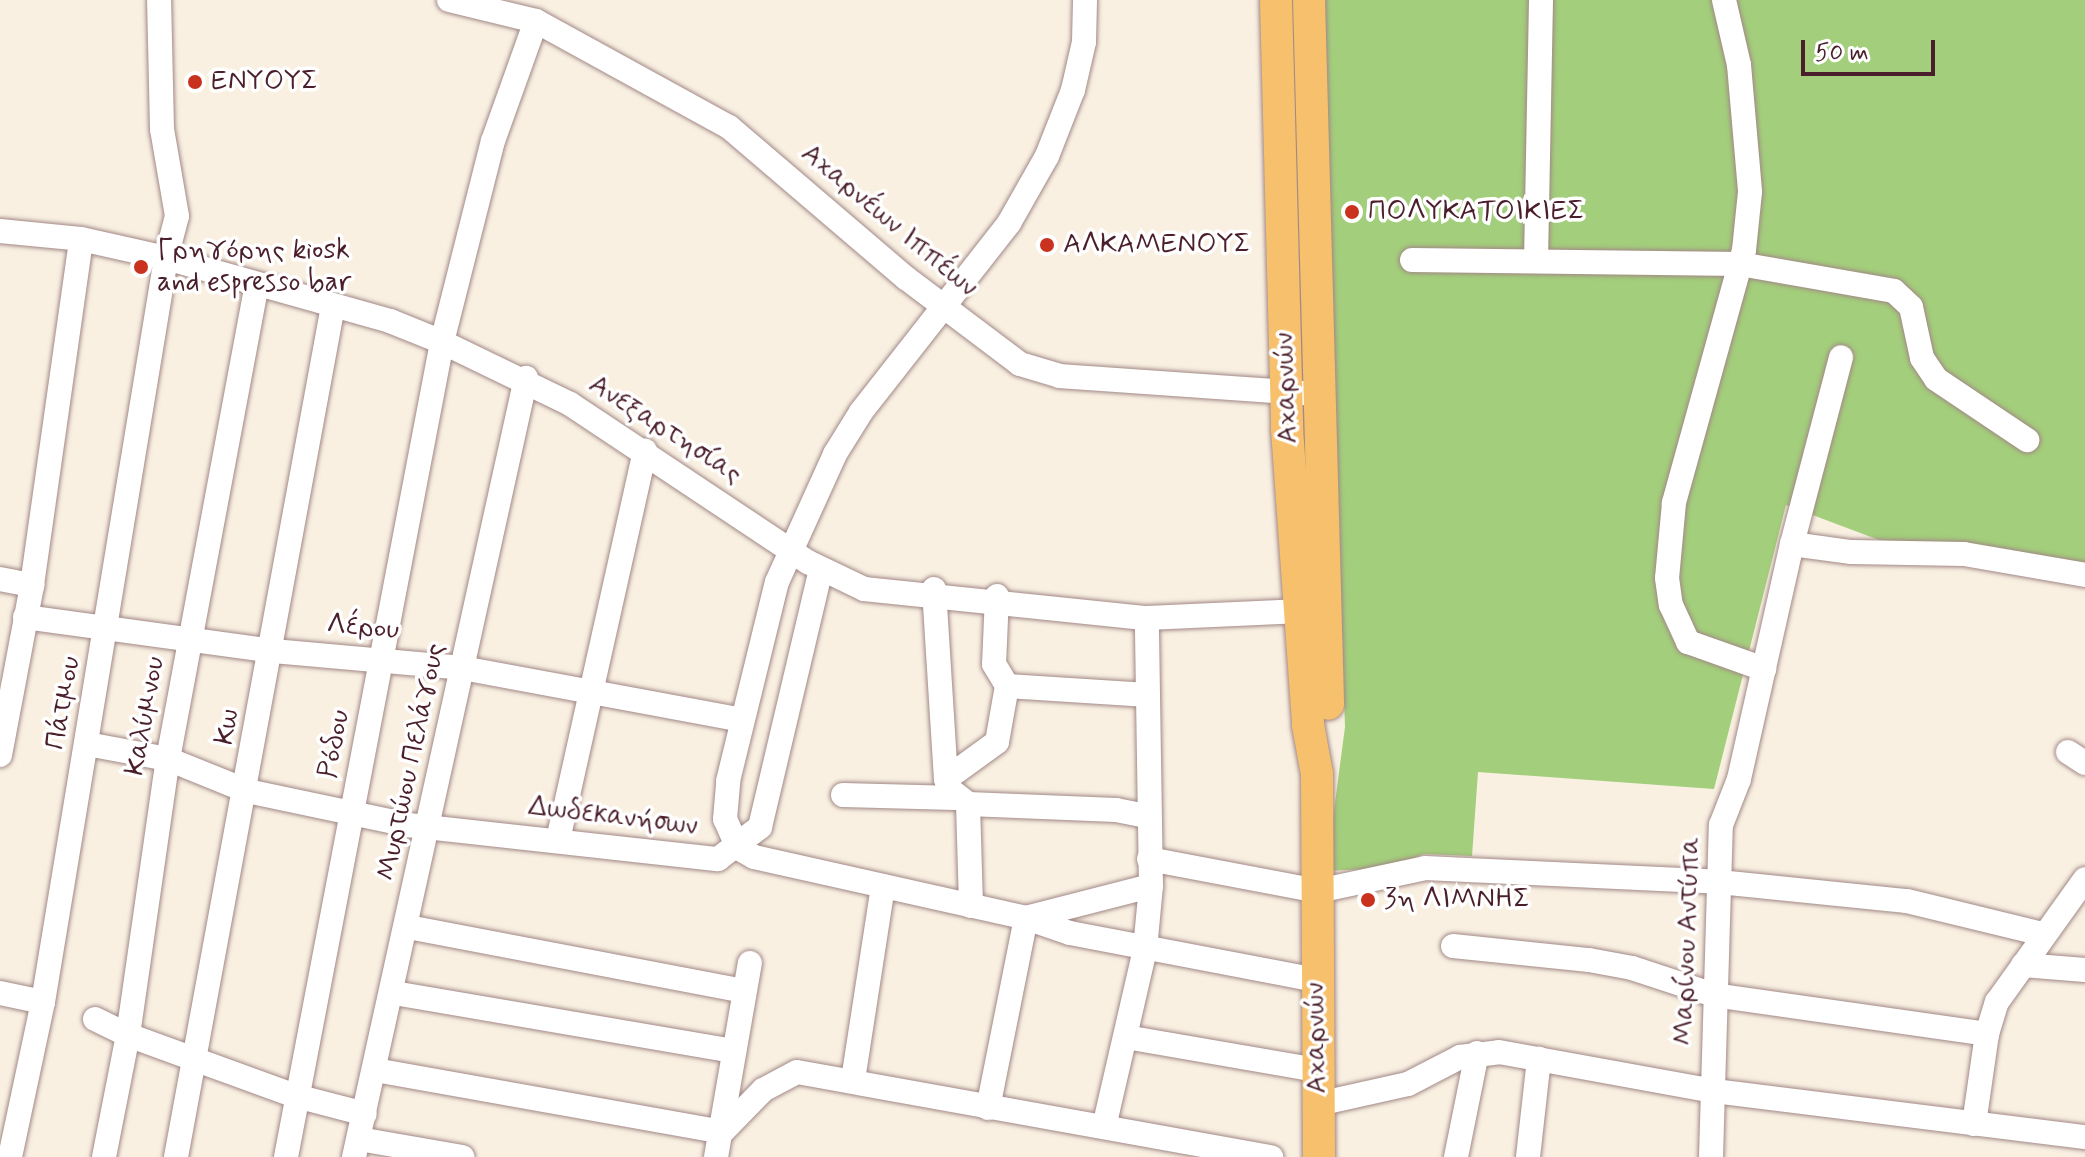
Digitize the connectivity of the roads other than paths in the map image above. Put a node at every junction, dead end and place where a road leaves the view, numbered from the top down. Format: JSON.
{"nodes":[{"id":1,"x":159,"y":0,"type":"edge"},
{"id":2,"x":449,"y":0,"type":"edge"},
{"id":3,"x":1085,"y":0,"type":"edge"},
{"id":4,"x":1276,"y":0,"type":"edge"},
{"id":5,"x":1309,"y":0,"type":"edge"},
{"id":6,"x":1541,"y":0,"type":"edge"},
{"id":7,"x":1724,"y":0,"type":"edge"},
{"id":8,"x":536,"y":21,"type":"junction"},
{"id":9,"x":0,"y":231,"type":"edge"},
{"id":10,"x":81,"y":239,"type":"junction"},
{"id":11,"x":166,"y":258,"type":"junction"},
{"id":12,"x":1412,"y":260,"type":"dead end"},
{"id":13,"x":1536,"y":261,"type":"junction"},
{"id":14,"x":1740,"y":264,"type":"junction"},
{"id":15,"x":256,"y":287,"type":"junction"},
{"id":16,"x":333,"y":306,"type":"junction"},
{"id":17,"x":943,"y":308,"type":"junction"},
{"id":18,"x":442,"y":342,"type":"junction"},
{"id":19,"x":1841,"y":357,"type":"dead end"},
{"id":20,"x":526,"y":378,"type":"junction"},
{"id":21,"x":1286,"y":393,"type":"junction"},
{"id":22,"x":1319,"y":394,"type":"junction"},
{"id":23,"x":2027,"y":440,"type":"dead end"},
{"id":24,"x":645,"y":451,"type":"junction"},
{"id":25,"x":1792,"y":544,"type":"junction"},
{"id":26,"x":791,"y":550,"type":"junction"},
{"id":27,"x":821,"y":569,"type":"junction"},
{"id":28,"x":2085,"y":575,"type":"edge"},
{"id":29,"x":0,"y":579,"type":"edge"},
{"id":30,"x":32,"y":585,"type":"junction"},
{"id":31,"x":934,"y":594,"type":"junction"},
{"id":32,"x":997,"y":600,"type":"junction"},
{"id":33,"x":1302,"y":611,"type":"junction"},
{"id":34,"x":25,"y":617,"type":"junction"},
{"id":35,"x":1147,"y":618,"type":"junction"},
{"id":36,"x":109,"y":626,"type":"junction"},
{"id":37,"x":192,"y":636,"type":"junction"},
{"id":38,"x":273,"y":651,"type":"junction"},
{"id":39,"x":382,"y":659,"type":"junction"},
{"id":40,"x":462,"y":668,"type":"junction"},
{"id":41,"x":1764,"y":669,"type":"junction"},
{"id":42,"x":1007,"y":686,"type":"junction"},
{"id":43,"x":592,"y":691,"type":"junction"},
{"id":44,"x":1148,"y":695,"type":"junction"},
{"id":45,"x":742,"y":720,"type":"junction"},
{"id":46,"x":1,"y":743,"type":"edge"},
{"id":47,"x":87,"y":744,"type":"junction"},
{"id":48,"x":168,"y":759,"type":"junction"},
{"id":49,"x":1317,"y":774,"type":"junction"},
{"id":50,"x":247,"y":791,"type":"junction"},
{"id":51,"x":957,"y":793,"type":"junction"},
{"id":52,"x":843,"y":795,"type":"dead end"},
{"id":53,"x":351,"y":815,"type":"junction"},
{"id":54,"x":1146,"y":816,"type":"junction"},
{"id":55,"x":431,"y":825,"type":"junction"},
{"id":56,"x":558,"y":840,"type":"junction"},
{"id":57,"x":738,"y":848,"type":"junction"},
{"id":58,"x":1149,"y":859,"type":"junction"},
{"id":59,"x":2085,"y":879,"type":"edge"},
{"id":60,"x":1719,"y":882,"type":"junction"},
{"id":61,"x":883,"y":886,"type":"junction"},
{"id":62,"x":1151,"y":886,"type":"junction"},
{"id":63,"x":1318,"y":891,"type":"junction"},
{"id":64,"x":971,"y":906,"type":"junction"},
{"id":65,"x":1026,"y":918,"type":"junction"},
{"id":66,"x":408,"y":927,"type":"junction"},
{"id":67,"x":2042,"y":934,"type":"junction"},
{"id":68,"x":1453,"y":946,"type":"dead end"},
{"id":69,"x":1145,"y":949,"type":"junction"},
{"id":70,"x":750,"y":963,"type":"dead end"},
{"id":71,"x":2023,"y":965,"type":"junction"},
{"id":72,"x":2085,"y":970,"type":"edge"},
{"id":73,"x":1316,"y":980,"type":"junction"},
{"id":74,"x":744,"y":991,"type":"junction"},
{"id":75,"x":0,"y":993,"type":"edge"},
{"id":76,"x":394,"y":993,"type":"junction"},
{"id":77,"x":1714,"y":995,"type":"junction"},
{"id":78,"x":43,"y":1002,"type":"junction"},
{"id":79,"x":95,"y":1019,"type":"dead end"},
{"id":80,"x":1987,"y":1034,"type":"junction"},
{"id":81,"x":128,"y":1035,"type":"junction"},
{"id":82,"x":1126,"y":1037,"type":"junction"},
{"id":83,"x":734,"y":1051,"type":"junction"},
{"id":84,"x":1477,"y":1053,"type":"junction"},
{"id":85,"x":195,"y":1059,"type":"junction"},
{"id":86,"x":1539,"y":1059,"type":"junction"},
{"id":87,"x":375,"y":1070,"type":"junction"},
{"id":88,"x":1317,"y":1070,"type":"junction"},
{"id":89,"x":853,"y":1080,"type":"junction"},
{"id":90,"x":1714,"y":1091,"type":"junction"},
{"id":91,"x":296,"y":1096,"type":"junction"},
{"id":92,"x":1318,"y":1104,"type":"junction"},
{"id":93,"x":988,"y":1108,"type":"junction"},
{"id":94,"x":365,"y":1114,"type":"junction"},
{"id":95,"x":1974,"y":1124,"type":"junction"},
{"id":96,"x":1104,"y":1127,"type":"junction"},
{"id":97,"x":722,"y":1132,"type":"junction"},
{"id":98,"x":2085,"y":1137,"type":"edge"},
{"id":99,"x":356,"y":1148,"type":"edge"},
{"id":100,"x":10,"y":1157,"type":"edge"},
{"id":101,"x":104,"y":1157,"type":"edge"},
{"id":102,"x":176,"y":1157,"type":"edge"},
{"id":103,"x":286,"y":1157,"type":"edge"},
{"id":104,"x":462,"y":1157,"type":"edge"},
{"id":105,"x":716,"y":1157,"type":"edge"},
{"id":106,"x":1271,"y":1157,"type":"edge"},
{"id":107,"x":1319,"y":1157,"type":"edge"},
{"id":108,"x":1456,"y":1157,"type":"edge"},
{"id":109,"x":1528,"y":1157,"type":"edge"},
{"id":110,"x":1711,"y":1157,"type":"edge"}],
"edges":[{"from":1,"to":11,"type":"street","name":"Πάτμου"},
{"from":2,"to":8,"type":"street","name":"Αχαρνέων Ιππέων"},
{"from":3,"to":17,"type":"street"},
{"from":4,"to":21,"type":"main road","name":"Αχαρνών"},
{"from":5,"to":22,"type":"main road","name":"Αχαρνών"},
{"from":6,"to":13,"type":"street"},
{"from":7,"to":14,"type":"street"},
{"from":8,"to":17,"type":"street","name":"Αχαρνέων Ιππέων"},
{"from":8,"to":18,"type":"street","name":"Ρόδου"},
{"from":9,"to":10,"type":"street","name":"Ανεξαρτησίας"},
{"from":10,"to":11,"type":"street","name":"Ανεξαρτησίας"},
{"from":10,"to":30,"type":"street"},
{"from":11,"to":15,"type":"street","name":"Ανεξαρτησίας"},
{"from":11,"to":36,"type":"street","name":"Πάτμου"},
{"from":12,"to":13,"type":"street"},
{"from":13,"to":14,"type":"street"},
{"from":14,"to":23,"type":"street"},
{"from":14,"to":41,"type":"street"},
{"from":15,"to":16,"type":"street","name":"Ανεξαρτησίας"},
{"from":15,"to":37,"type":"street","name":"Καλύμνου"},
{"from":16,"to":18,"type":"street","name":"Ανεξαρτησίας"},
{"from":16,"to":38,"type":"street","name":"Κω"},
{"from":17,"to":21,"type":"street","name":"Αχαρνέων Ιππέων"},
{"from":17,"to":26,"type":"street"},
{"from":18,"to":20,"type":"street","name":"Ανεξαρτησίας"},
{"from":18,"to":39,"type":"street","name":"Ρόδου"},
{"from":19,"to":25,"type":"street","name":"Μαρίνου Αντύπα"},
{"from":20,"to":24,"type":"street","name":"Ανεξαρτησίας"},
{"from":20,"to":40,"type":"street","name":"Μυρτώου Πελάγους"},
{"from":21,"to":22,"type":"street","name":"Αχαρνέων Ιππέων"},
{"from":21,"to":33,"type":"main road","name":"Αχαρνών"},
{"from":22,"to":49,"type":"main road","name":"Αχαρνών"},
{"from":24,"to":26,"type":"street","name":"Ανεξαρτησίας"},
{"from":24,"to":43,"type":"street"},
{"from":25,"to":28,"type":"street"},
{"from":25,"to":41,"type":"street","name":"Μαρίνου Αντύπα"},
{"from":26,"to":27,"type":"street","name":"Ανεξαρτησίας"},
{"from":26,"to":45,"type":"street"},
{"from":27,"to":31,"type":"street","name":"Ανεξαρτησίας"},
{"from":27,"to":57,"type":"street"},
{"from":29,"to":30,"type":"street"},
{"from":30,"to":34,"type":"street"},
{"from":31,"to":32,"type":"street","name":"Ανεξαρτησίας"},
{"from":31,"to":51,"type":"street"},
{"from":32,"to":35,"type":"street","name":"Ανεξαρτησίας"},
{"from":32,"to":42,"type":"street"},
{"from":33,"to":35,"type":"street","name":"Ανεξαρτησίας"},
{"from":33,"to":49,"type":"main road","name":"Αχαρνών"},
{"from":34,"to":36,"type":"street","name":"Λέρου"},
{"from":34,"to":46,"type":"street"},
{"from":35,"to":44,"type":"street"},
{"from":36,"to":37,"type":"street","name":"Λέρου"},
{"from":36,"to":47,"type":"street","name":"Πάτμου"},
{"from":37,"to":38,"type":"street","name":"Λέρου"},
{"from":37,"to":48,"type":"street","name":"Καλύμνου"},
{"from":38,"to":39,"type":"street","name":"Λέρου"},
{"from":38,"to":50,"type":"street","name":"Κω"},
{"from":39,"to":40,"type":"street","name":"Λέρου"},
{"from":39,"to":53,"type":"street","name":"Ρόδου"},
{"from":40,"to":43,"type":"street","name":"Λέρου"},
{"from":40,"to":55,"type":"street","name":"Μυρτώου Πελάγους"},
{"from":41,"to":60,"type":"street","name":"Μαρίνου Αντύπα"},
{"from":42,"to":44,"type":"street"},
{"from":42,"to":51,"type":"street"},
{"from":43,"to":45,"type":"street","name":"Λέρου"},
{"from":43,"to":56,"type":"street"},
{"from":44,"to":54,"type":"street"},
{"from":45,"to":57,"type":"street"},
{"from":47,"to":48,"type":"street","name":"Δωδεκανήσων"},
{"from":47,"to":78,"type":"street","name":"Πάτμου"},
{"from":48,"to":50,"type":"street","name":"Δωδεκανήσων"},
{"from":48,"to":81,"type":"street","name":"Καλύμνου"},
{"from":49,"to":63,"type":"main road","name":"Αχαρνών"},
{"from":50,"to":53,"type":"street","name":"Δωδεκανήσων"},
{"from":50,"to":85,"type":"street","name":"Κω"},
{"from":51,"to":52,"type":"street"},
{"from":51,"to":54,"type":"street"},
{"from":51,"to":64,"type":"street"},
{"from":53,"to":55,"type":"street","name":"Δωδεκανήσων"},
{"from":53,"to":91,"type":"street","name":"Ρόδου"},
{"from":54,"to":58,"type":"street"},
{"from":55,"to":56,"type":"street","name":"Δωδεκανήσων"},
{"from":55,"to":66,"type":"street","name":"Μυρτώου Πελάγους"},
{"from":56,"to":57,"type":"street","name":"Δωδεκανήσων"},
{"from":57,"to":61,"type":"street"},
{"from":58,"to":62,"type":"street"},
{"from":58,"to":63,"type":"street"},
{"from":59,"to":67,"type":"street"},
{"from":60,"to":63,"type":"street"},
{"from":60,"to":67,"type":"street"},
{"from":60,"to":77,"type":"street","name":"Μαρίνου Αντύπα"},
{"from":61,"to":64,"type":"street"},
{"from":61,"to":89,"type":"street"},
{"from":62,"to":65,"type":"street"},
{"from":62,"to":69,"type":"street"},
{"from":63,"to":73,"type":"main road","name":"Αχαρνών"},
{"from":64,"to":65,"type":"street"},
{"from":65,"to":69,"type":"street"},
{"from":65,"to":93,"type":"street"},
{"from":66,"to":74,"type":"street"},
{"from":66,"to":76,"type":"street","name":"Μυρτώου Πελάγους"},
{"from":67,"to":71,"type":"street"},
{"from":68,"to":77,"type":"street"},
{"from":69,"to":73,"type":"street"},
{"from":69,"to":82,"type":"street"},
{"from":70,"to":74,"type":"street"},
{"from":71,"to":72,"type":"street"},
{"from":71,"to":80,"type":"street"},
{"from":73,"to":88,"type":"main road","name":"Αχαρνών"},
{"from":74,"to":83,"type":"street"},
{"from":75,"to":78,"type":"street"},
{"from":76,"to":83,"type":"street"},
{"from":76,"to":87,"type":"street","name":"Μυρτώου Πελάγους"},
{"from":77,"to":80,"type":"street"},
{"from":77,"to":90,"type":"street","name":"Μαρίνου Αντύπα"},
{"from":78,"to":100,"type":"street","name":"Πάτμου"},
{"from":79,"to":81,"type":"street"},
{"from":80,"to":95,"type":"street"},
{"from":81,"to":85,"type":"street"},
{"from":81,"to":101,"type":"street","name":"Καλύμνου"},
{"from":82,"to":88,"type":"street"},
{"from":82,"to":96,"type":"street"},
{"from":83,"to":97,"type":"street"},
{"from":84,"to":86,"type":"street"},
{"from":84,"to":92,"type":"street"},
{"from":84,"to":108,"type":"street"},
{"from":85,"to":91,"type":"street"},
{"from":85,"to":102,"type":"street","name":"Κω"},
{"from":86,"to":90,"type":"street"},
{"from":86,"to":109,"type":"street"},
{"from":87,"to":94,"type":"street","name":"Μυρτώου Πελάγους"},
{"from":87,"to":97,"type":"street"},
{"from":88,"to":92,"type":"main road","name":"Αχαρνών"},
{"from":89,"to":93,"type":"street"},
{"from":89,"to":97,"type":"street"},
{"from":90,"to":95,"type":"street"},
{"from":90,"to":110,"type":"street","name":"Μαρίνου Αντύπα"},
{"from":91,"to":94,"type":"street"},
{"from":91,"to":103,"type":"street","name":"Ρόδου"},
{"from":92,"to":107,"type":"main road","name":"Αχαρνών"},
{"from":93,"to":96,"type":"street"},
{"from":94,"to":99,"type":"street","name":"Μυρτώου Πελάγους"},
{"from":95,"to":98,"type":"street"},
{"from":96,"to":106,"type":"street"},
{"from":97,"to":105,"type":"street"},
{"from":99,"to":104,"type":"street"}]}
